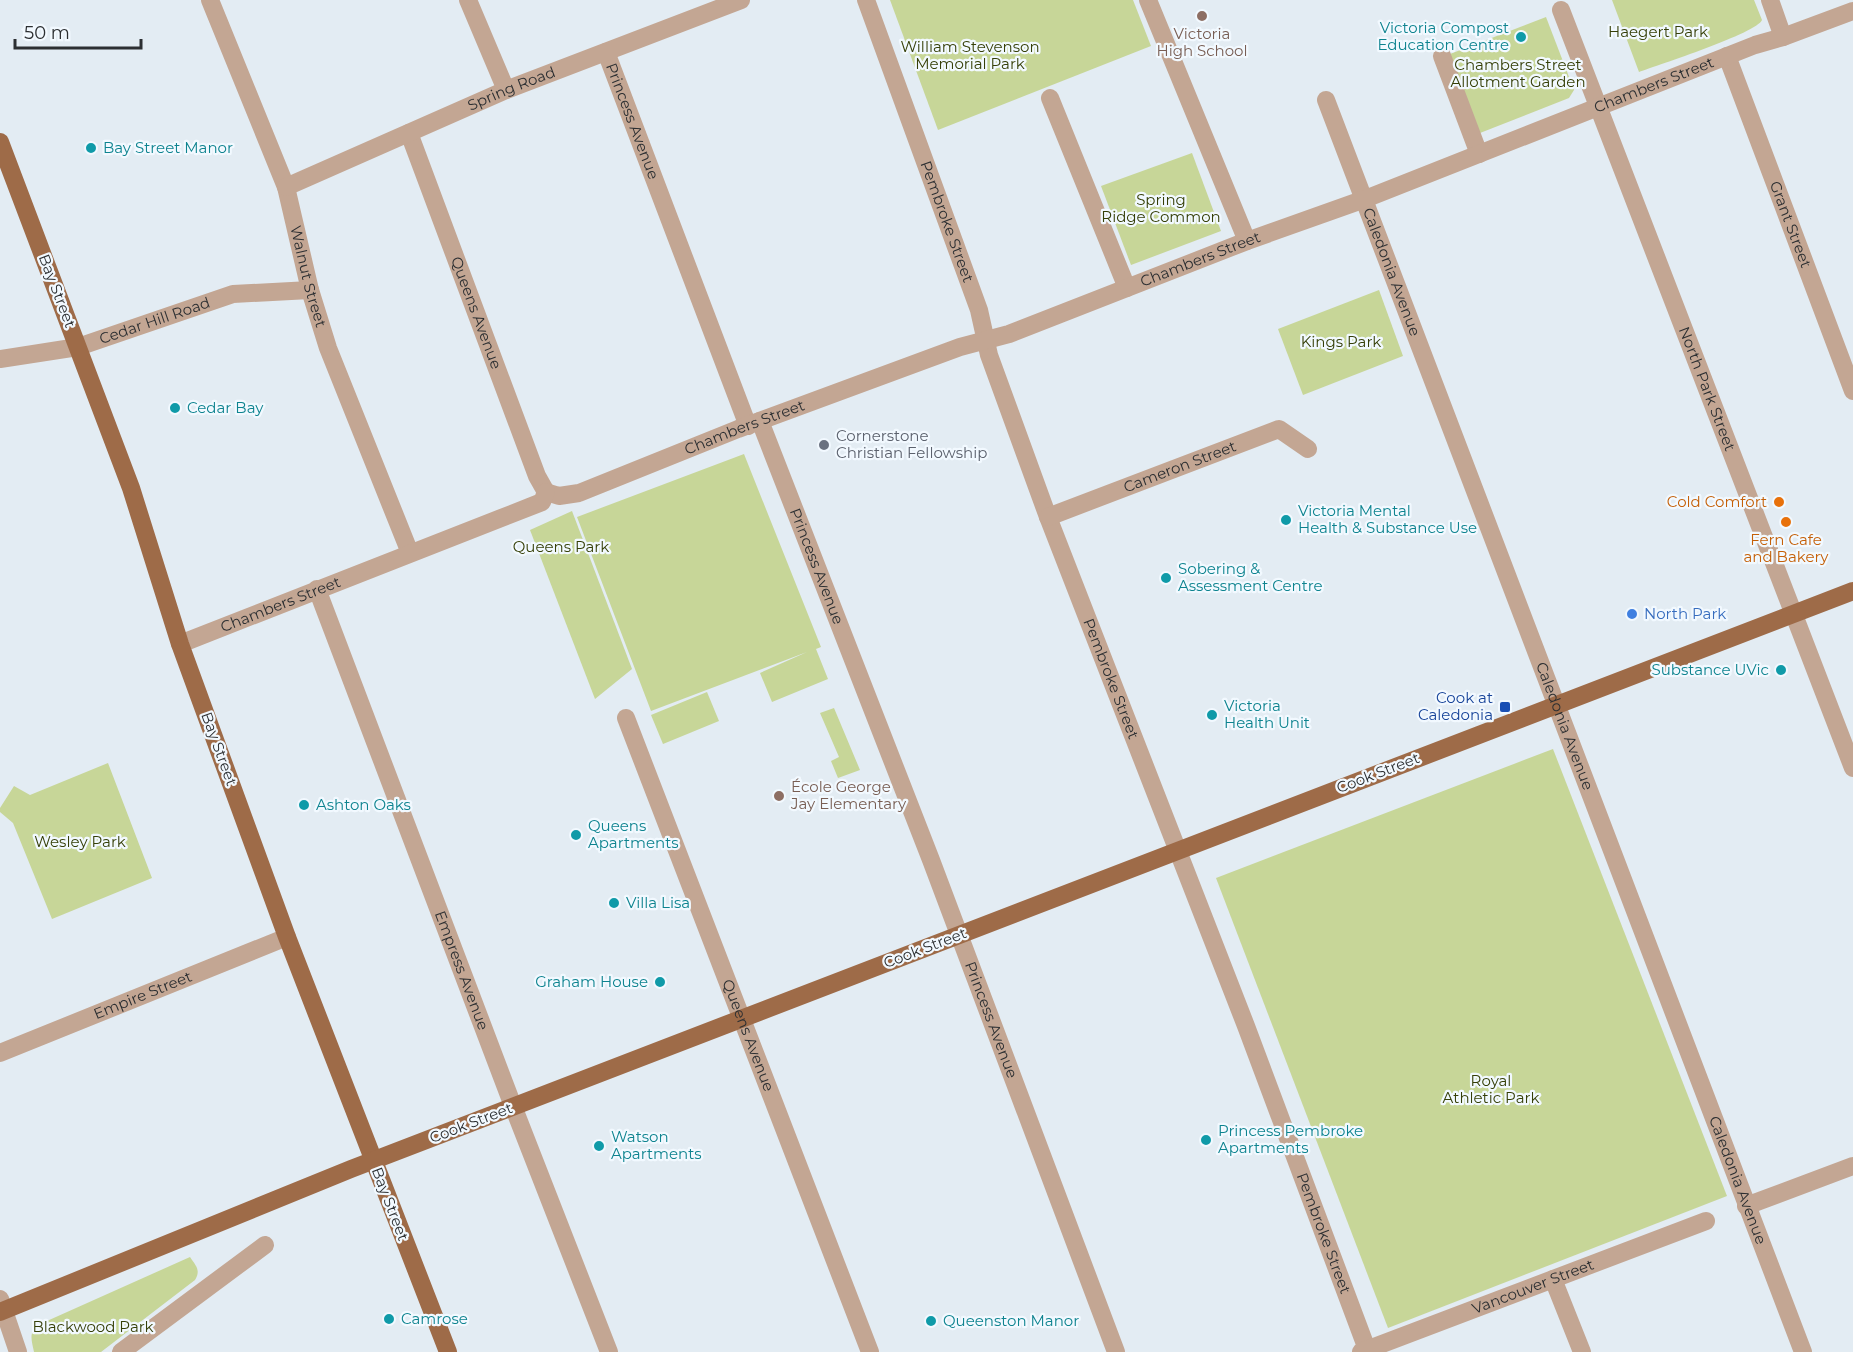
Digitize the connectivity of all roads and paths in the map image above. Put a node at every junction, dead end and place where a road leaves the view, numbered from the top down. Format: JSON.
{"nodes":[{"id":1,"x":210,"y":0,"type":"edge"},
{"id":2,"x":468,"y":0,"type":"edge"},
{"id":3,"x":741,"y":0,"type":"edge"},
{"id":4,"x":866,"y":0,"type":"edge"},
{"id":5,"x":1149,"y":0,"type":"edge"},
{"id":6,"x":1770,"y":0,"type":"edge"},
{"id":7,"x":1561,"y":10,"type":"dead end"},
{"id":8,"x":1853,"y":12,"type":"edge"},
{"id":9,"x":1783,"y":37,"type":"junction"},
{"id":10,"x":606,"y":52,"type":"junction"},
{"id":11,"x":1442,"y":56,"type":"dead end"},
{"id":12,"x":1728,"y":56,"type":"junction"},
{"id":13,"x":506,"y":90,"type":"junction"},
{"id":14,"x":1050,"y":98,"type":"dead end"},
{"id":15,"x":1326,"y":100,"type":"dead end"},
{"id":16,"x":1598,"y":107,"type":"junction"},
{"id":17,"x":409,"y":133,"type":"junction"},
{"id":18,"x":0,"y":142,"type":"edge"},
{"id":19,"x":1479,"y":154,"type":"junction"},
{"id":20,"x":286,"y":187,"type":"junction"},
{"id":21,"x":1365,"y":199,"type":"junction"},
{"id":22,"x":1247,"y":242,"type":"junction"},
{"id":23,"x":1127,"y":288,"type":"junction"},
{"id":24,"x":310,"y":290,"type":"junction"},
{"id":25,"x":986,"y":339,"type":"junction"},
{"id":26,"x":78,"y":347,"type":"junction"},
{"id":27,"x":0,"y":359,"type":"edge"},
{"id":28,"x":1853,"y":392,"type":"edge"},
{"id":29,"x":754,"y":423,"type":"junction"},
{"id":30,"x":1308,"y":450,"type":"dead end"},
{"id":31,"x":546,"y":492,"type":"junction"},
{"id":32,"x":1048,"y":517,"type":"junction"},
{"id":33,"x":410,"y":553,"type":"junction"},
{"id":34,"x":316,"y":589,"type":"junction"},
{"id":35,"x":1853,"y":591,"type":"edge"},
{"id":36,"x":1794,"y":614,"type":"junction"},
{"id":37,"x":180,"y":644,"type":"junction"},
{"id":38,"x":1555,"y":705,"type":"junction"},
{"id":39,"x":626,"y":718,"type":"dead end"},
{"id":40,"x":1853,"y":768,"type":"edge"},
{"id":41,"x":1177,"y":850,"type":"junction"},
{"id":42,"x":959,"y":934,"type":"junction"},
{"id":43,"x":287,"y":937,"type":"junction"},
{"id":44,"x":742,"y":1018,"type":"junction"},
{"id":45,"x":0,"y":1053,"type":"edge"},
{"id":46,"x":513,"y":1106,"type":"junction"},
{"id":47,"x":373,"y":1161,"type":"junction"},
{"id":48,"x":1853,"y":1166,"type":"edge"},
{"id":49,"x":1746,"y":1206,"type":"junction"},
{"id":50,"x":1706,"y":1221,"type":"dead end"},
{"id":51,"x":264,"y":1245,"type":"dead end"},
{"id":52,"x":1553,"y":1279,"type":"junction"},
{"id":53,"x":2,"y":1307,"type":"edge"},
{"id":54,"x":1366,"y":1351,"type":"edge"},
{"id":55,"x":18,"y":1352,"type":"edge"},
{"id":56,"x":122,"y":1352,"type":"edge"},
{"id":57,"x":447,"y":1352,"type":"edge"},
{"id":58,"x":609,"y":1352,"type":"edge"},
{"id":59,"x":870,"y":1352,"type":"edge"},
{"id":60,"x":1116,"y":1352,"type":"edge"},
{"id":61,"x":1582,"y":1352,"type":"edge"},
{"id":62,"x":1803,"y":1352,"type":"edge"}],
"edges":[{"from":1,"to":20,"type":"street","name":"Walnut Street"},
{"from":2,"to":13,"type":"street"},
{"from":3,"to":10,"type":"street","name":"Spring Road"},
{"from":4,"to":25,"type":"street","name":"Pembroke Street"},
{"from":5,"to":22,"type":"street"},
{"from":6,"to":9,"type":"street"},
{"from":7,"to":16,"type":"street","name":"North Park Street"},
{"from":8,"to":9,"type":"street","name":"Chambers Street"},
{"from":9,"to":12,"type":"street","name":"Chambers Street"},
{"from":10,"to":13,"type":"street","name":"Spring Road"},
{"from":10,"to":29,"type":"street","name":"Princess Avenue"},
{"from":11,"to":19,"type":"street"},
{"from":12,"to":16,"type":"street","name":"Chambers Street"},
{"from":12,"to":28,"type":"street","name":"Grant Street"},
{"from":13,"to":17,"type":"street","name":"Spring Road"},
{"from":14,"to":23,"type":"street"},
{"from":15,"to":21,"type":"street","name":"Caledonia Avenue"},
{"from":16,"to":19,"type":"street","name":"Chambers Street"},
{"from":16,"to":36,"type":"street","name":"North Park Street"},
{"from":17,"to":20,"type":"street","name":"Spring Road"},
{"from":17,"to":31,"type":"street","name":"Queens Avenue"},
{"from":18,"to":26,"type":"main road","name":"Bay Street"},
{"from":19,"to":21,"type":"street","name":"Chambers Street"},
{"from":20,"to":24,"type":"street","name":"Walnut Street"},
{"from":21,"to":22,"type":"street","name":"Chambers Street"},
{"from":21,"to":38,"type":"street","name":"Caledonia Avenue"},
{"from":22,"to":23,"type":"street","name":"Chambers Street"},
{"from":23,"to":25,"type":"street","name":"Chambers Street"},
{"from":24,"to":26,"type":"street","name":"Cedar Hill Road"},
{"from":24,"to":33,"type":"street","name":"Walnut Street"},
{"from":25,"to":29,"type":"street","name":"Chambers Street"},
{"from":25,"to":32,"type":"street","name":"Pembroke Street"},
{"from":26,"to":27,"type":"street","name":"Cedar Hill Road"},
{"from":26,"to":37,"type":"main road","name":"Bay Street"},
{"from":29,"to":31,"type":"street","name":"Chambers Street"},
{"from":29,"to":42,"type":"street","name":"Princess Avenue"},
{"from":30,"to":32,"type":"street","name":"Cameron Street"},
{"from":31,"to":33,"type":"street","name":"Chambers Street"},
{"from":32,"to":41,"type":"street","name":"Pembroke Street"},
{"from":33,"to":34,"type":"street","name":"Chambers Street"},
{"from":34,"to":37,"type":"street","name":"Chambers Street"},
{"from":34,"to":46,"type":"street","name":"Empress Avenue"},
{"from":35,"to":36,"type":"main road","name":"Cook Street"},
{"from":36,"to":38,"type":"main road","name":"Cook Street"},
{"from":36,"to":40,"type":"street","name":"North Park Street"},
{"from":37,"to":43,"type":"main road","name":"Bay Street"},
{"from":38,"to":41,"type":"main road","name":"Cook Street"},
{"from":38,"to":49,"type":"street","name":"Caledonia Avenue"},
{"from":39,"to":44,"type":"street","name":"Queens Avenue"},
{"from":41,"to":42,"type":"main road","name":"Cook Street"},
{"from":41,"to":54,"type":"street","name":"Pembroke Street"},
{"from":42,"to":44,"type":"main road","name":"Cook Street"},
{"from":42,"to":60,"type":"street","name":"Princess Avenue"},
{"from":43,"to":45,"type":"street","name":"Empire Street"},
{"from":43,"to":47,"type":"main road","name":"Bay Street"},
{"from":44,"to":46,"type":"main road","name":"Cook Street"},
{"from":44,"to":59,"type":"street","name":"Queens Avenue"},
{"from":46,"to":47,"type":"main road","name":"Cook Street"},
{"from":46,"to":58,"type":"street","name":"Empress Avenue"},
{"from":47,"to":53,"type":"main road","name":"Cook Street"},
{"from":47,"to":57,"type":"main road","name":"Bay Street"},
{"from":48,"to":49,"type":"street"},
{"from":49,"to":62,"type":"street","name":"Caledonia Avenue"},
{"from":50,"to":52,"type":"street","name":"Vancouver Street"},
{"from":51,"to":56,"type":"street"},
{"from":52,"to":54,"type":"street","name":"Vancouver Street"},
{"from":52,"to":61,"type":"street"},
{"from":53,"to":55,"type":"street"}]}
